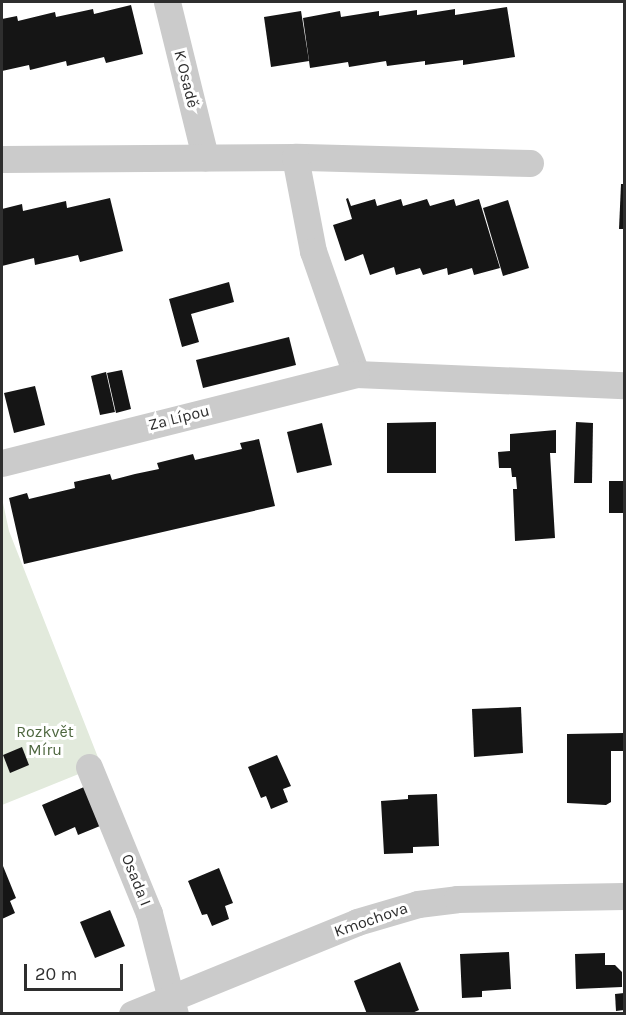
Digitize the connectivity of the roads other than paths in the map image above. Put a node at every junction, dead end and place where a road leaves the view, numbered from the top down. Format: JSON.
{"nodes":[{"id":1,"x":167,"y":2,"type":"edge"},
{"id":2,"x":205,"y":157,"type":"junction"},
{"id":3,"x":295,"y":157,"type":"junction"},
{"id":4,"x":2,"y":159,"type":"edge"},
{"id":5,"x":530,"y":163,"type":"dead end"},
{"id":6,"x":356,"y":374,"type":"junction"},
{"id":7,"x":624,"y":385,"type":"edge"},
{"id":8,"x":2,"y":463,"type":"edge"},
{"id":9,"x":89,"y":767,"type":"dead end"},
{"id":10,"x":624,"y":896,"type":"edge"},
{"id":11,"x":172,"y":1006,"type":"edge"},
{"id":12,"x":132,"y":1014,"type":"edge"}],
"edges":[{"from":1,"to":2,"type":"street","name":"K Osadě"},
{"from":2,"to":3,"type":"street"},
{"from":2,"to":4,"type":"street"},
{"from":3,"to":5,"type":"street"},
{"from":3,"to":6,"type":"street"},
{"from":6,"to":7,"type":"street","name":"Za Lípou"},
{"from":6,"to":8,"type":"street","name":"Za Lípou"},
{"from":9,"to":11,"type":"street","name":"Osada I"},
{"from":10,"to":11,"type":"street","name":"Kmochova"},
{"from":11,"to":12,"type":"street","name":"Kmochova"}]}
